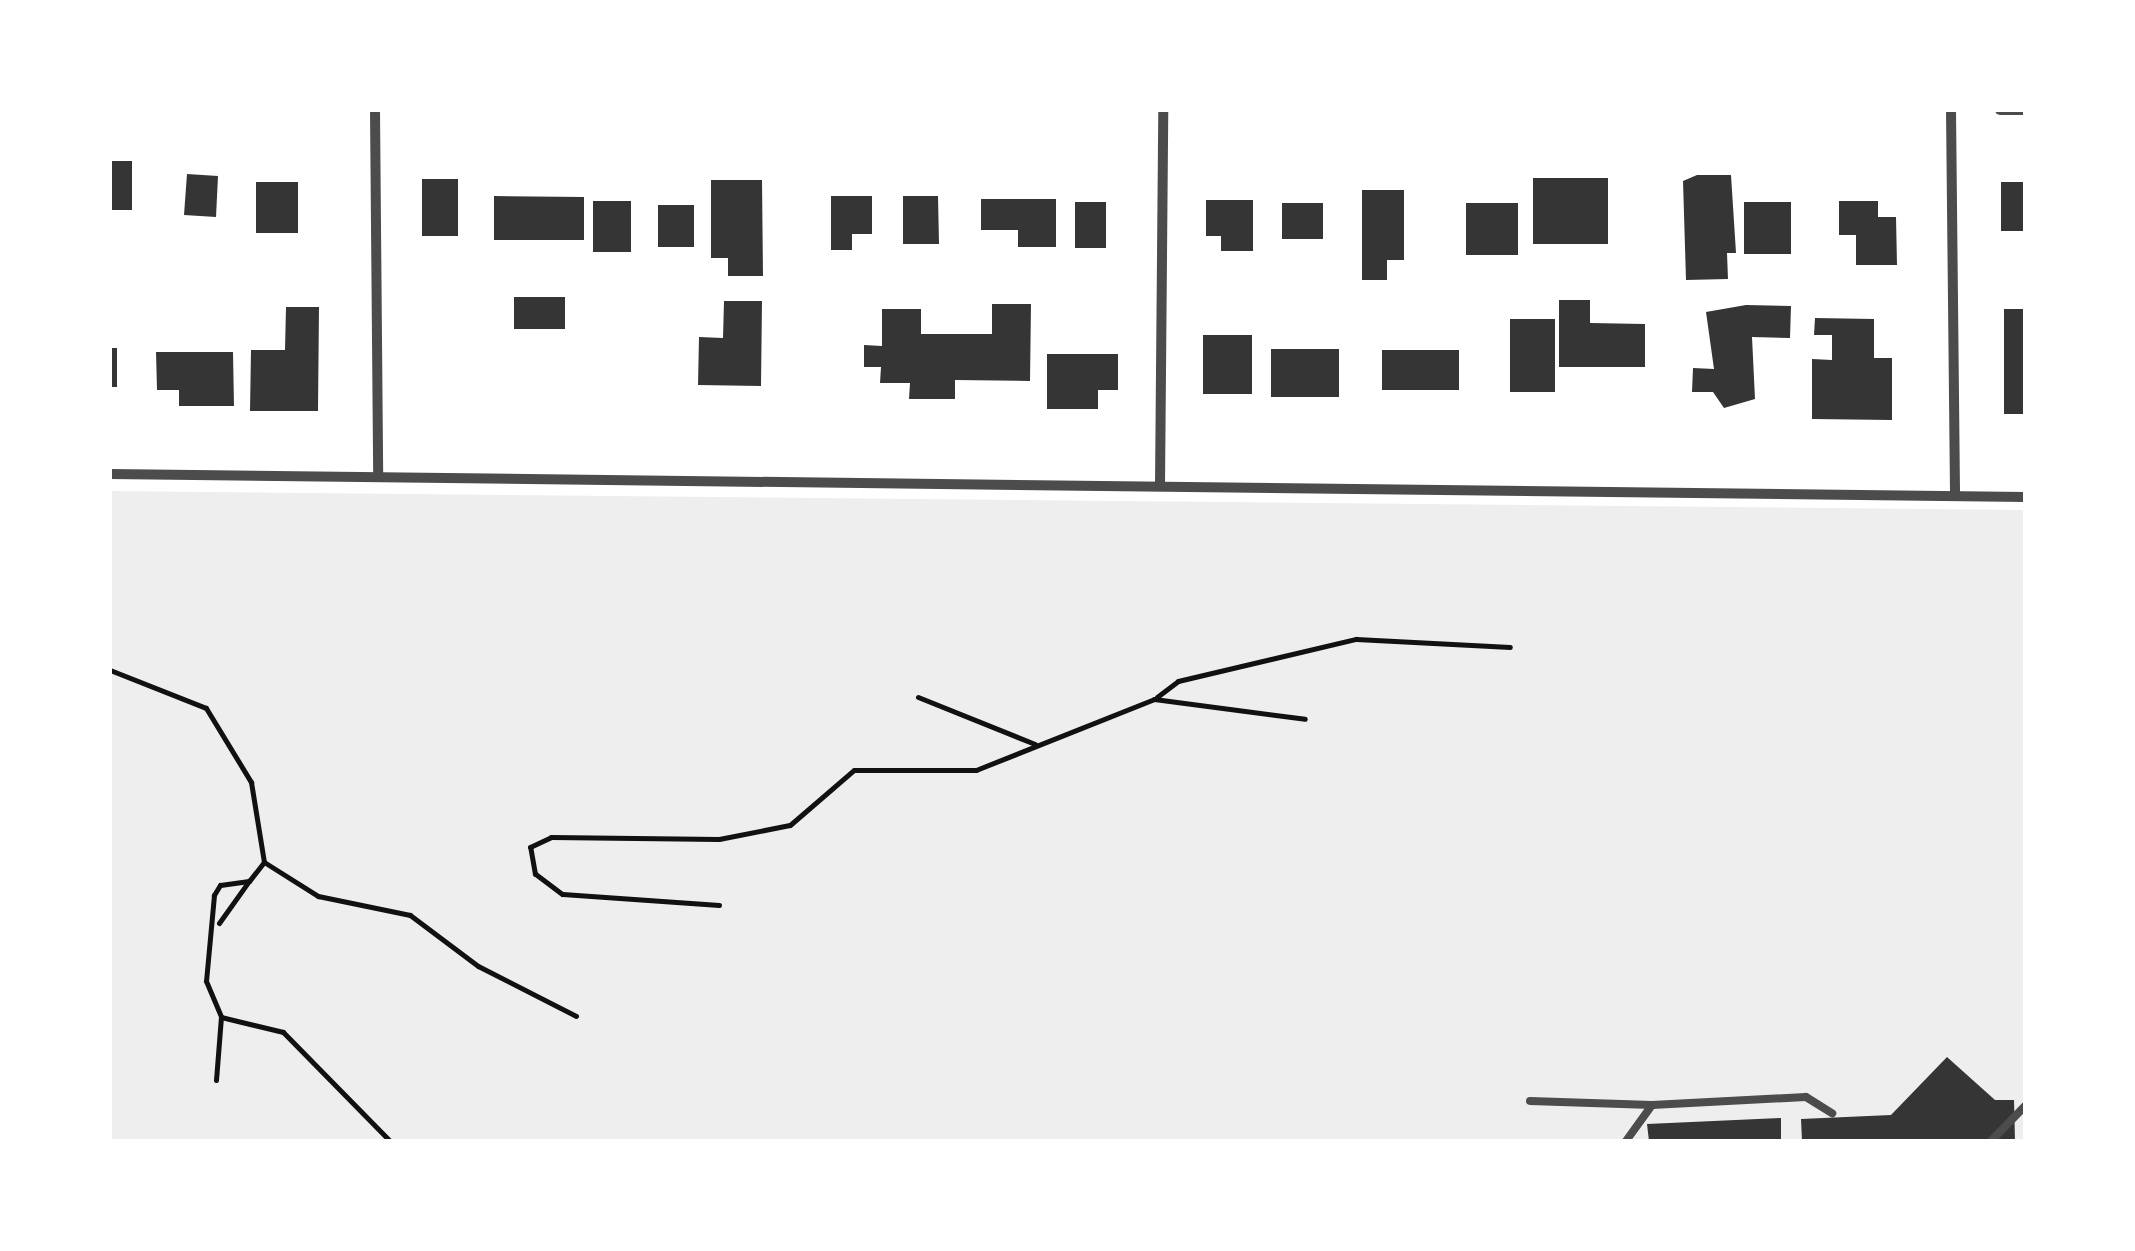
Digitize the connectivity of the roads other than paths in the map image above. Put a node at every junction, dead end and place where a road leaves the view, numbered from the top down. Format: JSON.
{"nodes":[{"id":1,"x":375,"y":110,"type":"edge"},
{"id":2,"x":1163,"y":110,"type":"edge"},
{"id":3,"x":1951,"y":110,"type":"edge"},
{"id":4,"x":2000,"y":110,"type":"edge"},
{"id":5,"x":2025,"y":110,"type":"edge"},
{"id":6,"x":110,"y":474,"type":"edge"},
{"id":7,"x":378,"y":476,"type":"junction"},
{"id":8,"x":1160,"y":486,"type":"junction"},
{"id":9,"x":1955,"y":496,"type":"junction"},
{"id":10,"x":2025,"y":497,"type":"edge"},
{"id":11,"x":1530,"y":1101,"type":"dead end"},
{"id":12,"x":1652,"y":1106,"type":"junction"},
{"id":13,"x":2025,"y":1106,"type":"edge"},
{"id":14,"x":1832,"y":1113,"type":"dead end"},
{"id":15,"x":1626,"y":1141,"type":"edge"},
{"id":16,"x":1992,"y":1141,"type":"edge"}],
"edges":[{"from":1,"to":7,"type":"street"},
{"from":2,"to":8,"type":"street"},
{"from":3,"to":9,"type":"street"},
{"from":4,"to":5,"type":"street"},
{"from":6,"to":7,"type":"street"},
{"from":7,"to":8,"type":"street"},
{"from":8,"to":9,"type":"street"},
{"from":9,"to":10,"type":"street"},
{"from":11,"to":12,"type":"lane"},
{"from":12,"to":14,"type":"lane"},
{"from":12,"to":15,"type":"lane"},
{"from":13,"to":16,"type":"lane"}]}
